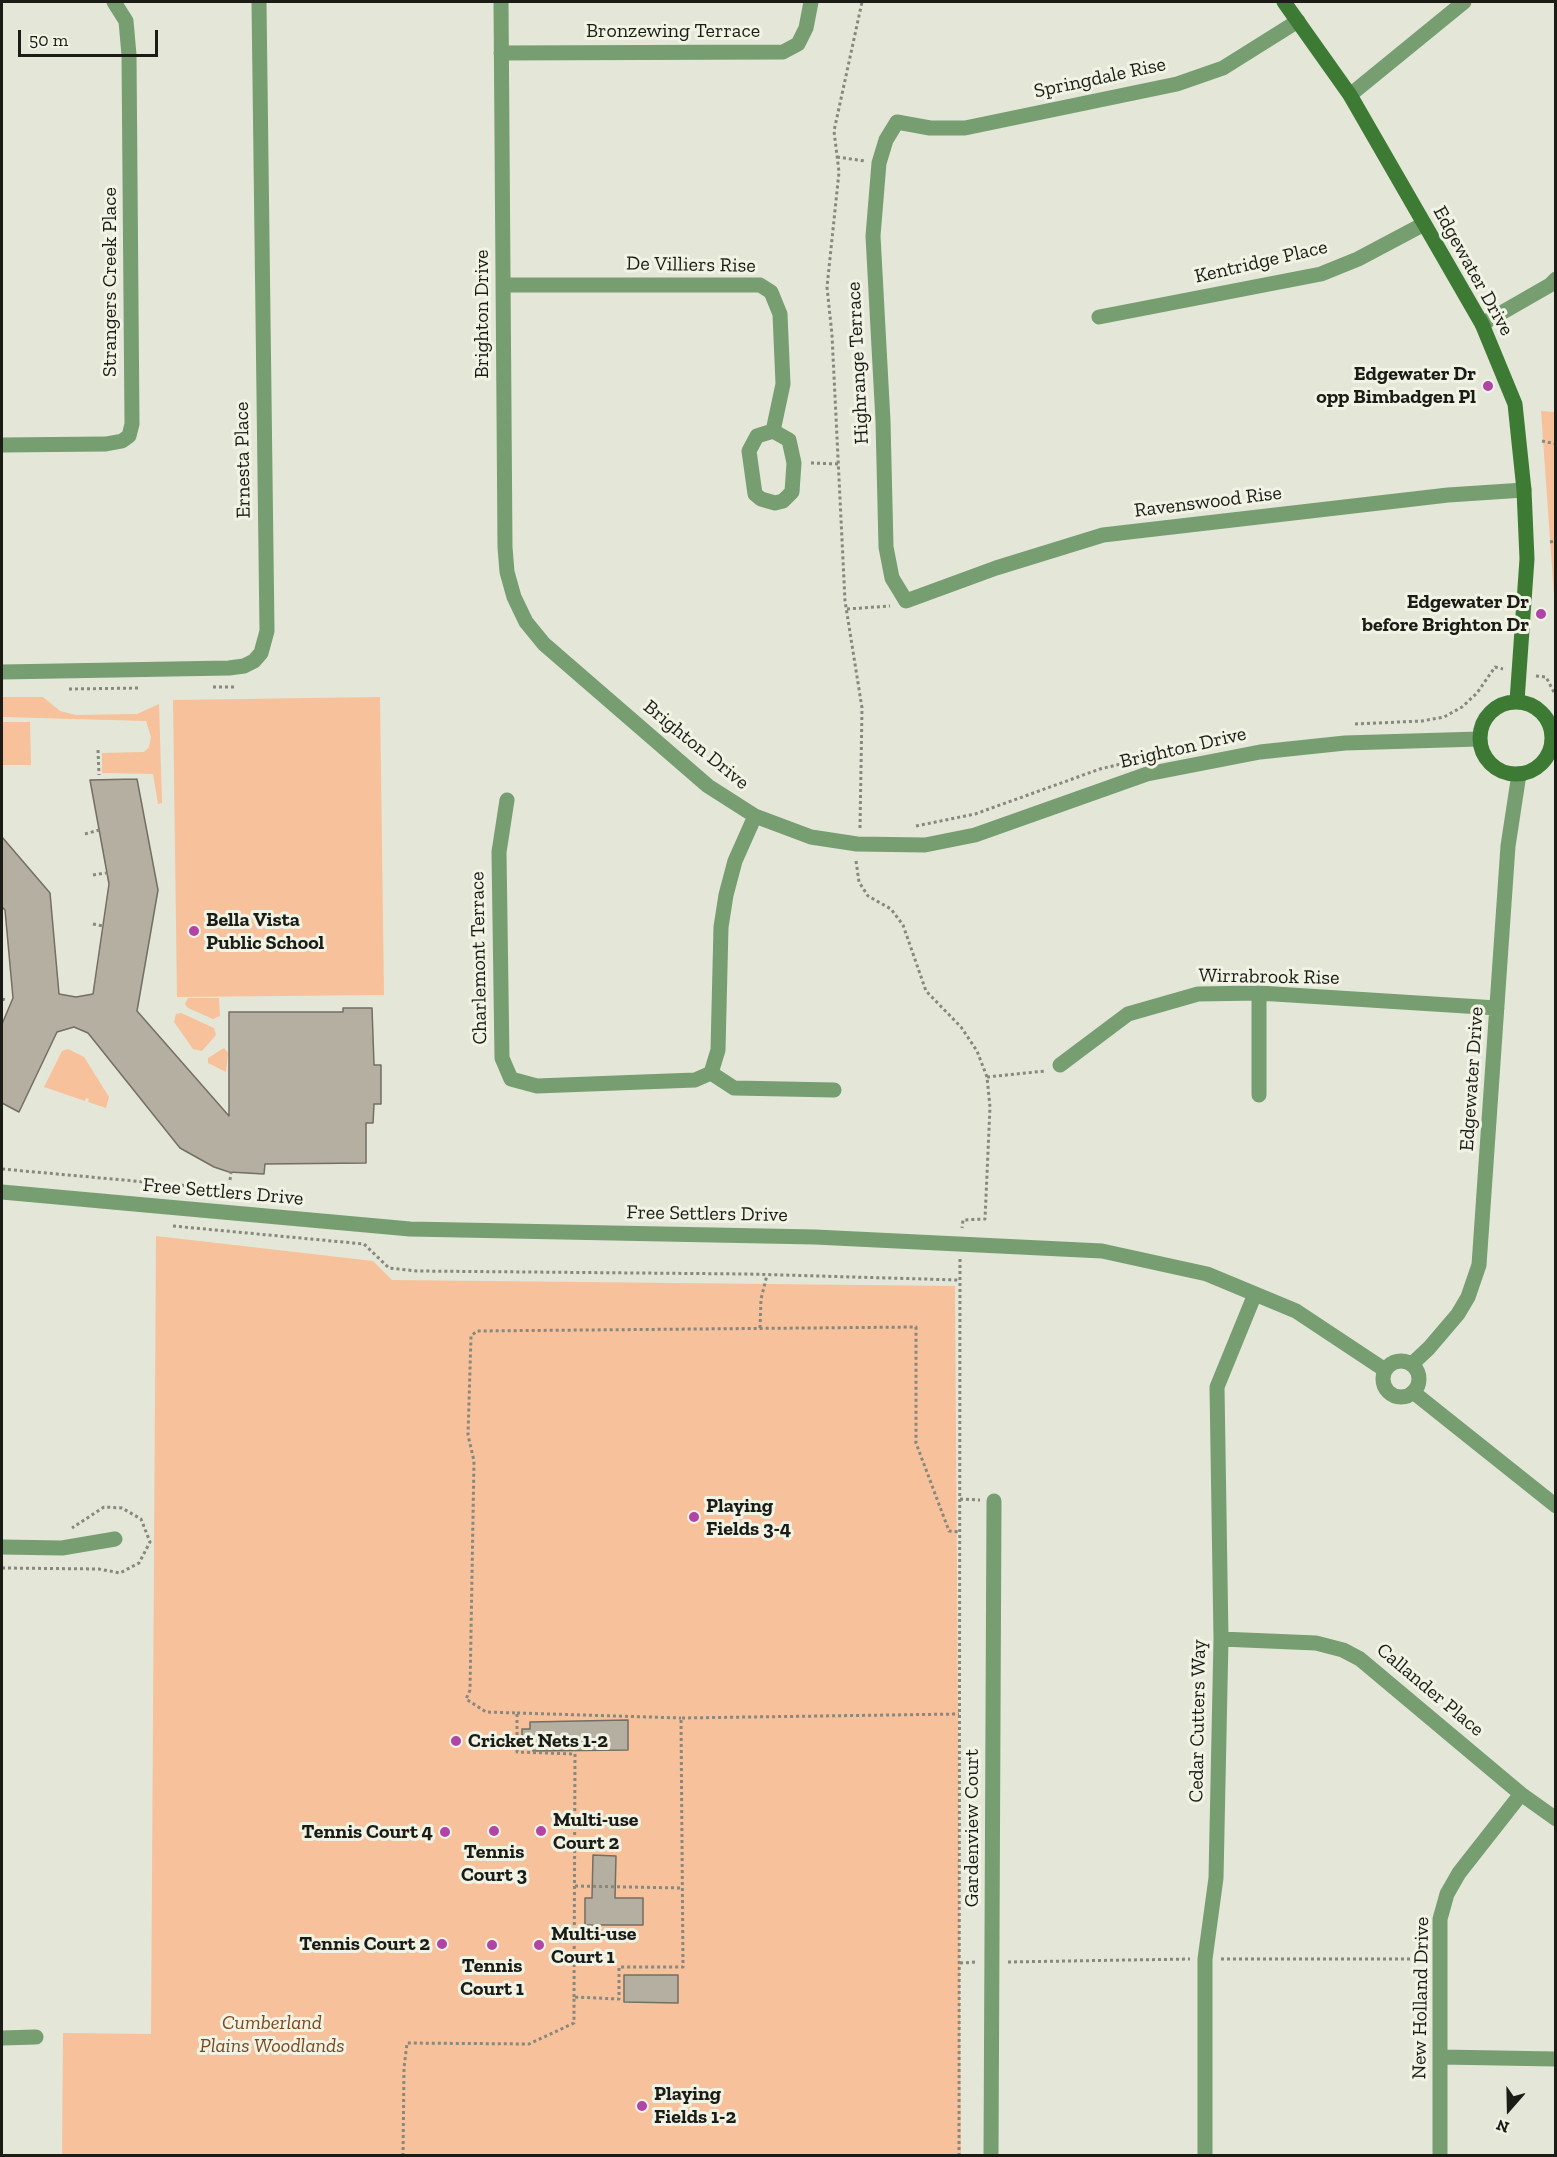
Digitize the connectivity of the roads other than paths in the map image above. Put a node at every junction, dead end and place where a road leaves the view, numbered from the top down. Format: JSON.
{"nodes":[{"id":1,"x":114,"y":2,"type":"edge"},
{"id":2,"x":259,"y":2,"type":"edge"},
{"id":3,"x":501,"y":2,"type":"edge"},
{"id":4,"x":811,"y":2,"type":"edge"},
{"id":5,"x":1284,"y":2,"type":"edge"},
{"id":6,"x":1464,"y":2,"type":"edge"},
{"id":7,"x":1298,"y":21,"type":"junction"},
{"id":8,"x":501,"y":53,"type":"junction"},
{"id":9,"x":1350,"y":95,"type":"junction"},
{"id":10,"x":897,"y":122,"type":"joint"},
{"id":11,"x":1424,"y":224,"type":"junction"},
{"id":12,"x":1556,"y":279,"type":"edge"},
{"id":13,"x":503,"y":285,"type":"junction"},
{"id":14,"x":1099,"y":317,"type":"dead end"},
{"id":15,"x":1482,"y":324,"type":"junction"},
{"id":16,"x":773,"y":431,"type":"junction"},
{"id":17,"x":2,"y":445,"type":"edge"},
{"id":18,"x":1524,"y":490,"type":"junction"},
{"id":19,"x":906,"y":602,"type":"joint"},
{"id":20,"x":2,"y":672,"type":"edge"},
{"id":21,"x":1517,"y":701,"type":"junction"},
{"id":22,"x":1479,"y":739,"type":"junction"},
{"id":23,"x":1554,"y":739,"type":"edge"},
{"id":24,"x":1519,"y":774,"type":"junction"},
{"id":25,"x":507,"y":801,"type":"dead end"},
{"id":26,"x":755,"y":816,"type":"junction"},
{"id":27,"x":1259,"y":993,"type":"junction"},
{"id":28,"x":1497,"y":1008,"type":"junction"},
{"id":29,"x":1060,"y":1065,"type":"road end"},
{"id":30,"x":711,"y":1073,"type":"junction"},
{"id":31,"x":834,"y":1090,"type":"dead end"},
{"id":32,"x":1259,"y":1095,"type":"dead end"},
{"id":33,"x":2,"y":1192,"type":"edge"},
{"id":34,"x":1254,"y":1294,"type":"junction"},
{"id":35,"x":1412,"y":1364,"type":"junction"},
{"id":36,"x":1385,"y":1370,"type":"junction"},
{"id":37,"x":1413,"y":1392,"type":"junction"},
{"id":38,"x":994,"y":1501,"type":"dead end"},
{"id":39,"x":1556,"y":1506,"type":"edge"},
{"id":40,"x":115,"y":1539,"type":"dead end"},
{"id":41,"x":2,"y":1547,"type":"edge"},
{"id":42,"x":1221,"y":1638,"type":"junction"},
{"id":43,"x":1521,"y":1794,"type":"junction"},
{"id":44,"x":1556,"y":1819,"type":"edge"},
{"id":45,"x":36,"y":2037,"type":"dead end"},
{"id":46,"x":2,"y":2038,"type":"edge"},
{"id":47,"x":1441,"y":2057,"type":"junction"},
{"id":48,"x":1556,"y":2059,"type":"edge"},
{"id":49,"x":991,"y":2156,"type":"edge"},
{"id":50,"x":1205,"y":2156,"type":"edge"},
{"id":51,"x":1440,"y":2156,"type":"edge"}],
"edges":[{"from":1,"to":17,"type":"street","name":"Strangers Creek Place"},
{"from":2,"to":20,"type":"street","name":"Ernesta Place"},
{"from":3,"to":8,"type":"street","name":"Brighton Drive"},
{"from":4,"to":8,"type":"street","name":"Bronzewing Terrace"},
{"from":5,"to":7,"type":"street","name":"Edgewater Drive"},
{"from":6,"to":9,"type":"street"},
{"from":7,"to":9,"type":"street","name":"Edgewater Drive"},
{"from":7,"to":10,"type":"street","name":"Springdale Rise"},
{"from":8,"to":13,"type":"street","name":"Brighton Drive"},
{"from":9,"to":11,"type":"street","name":"Edgewater Drive"},
{"from":10,"to":19,"type":"street","name":"Highrange Terrace"},
{"from":11,"to":14,"type":"street","name":"Kentridge Place"},
{"from":11,"to":15,"type":"street","name":"Edgewater Drive"},
{"from":12,"to":15,"type":"street"},
{"from":13,"to":16,"type":"street","name":"De Villiers Rise"},
{"from":13,"to":26,"type":"street","name":"Brighton Drive"},
{"from":15,"to":18,"type":"street","name":"Edgewater Drive"},
{"from":16,"to":16,"type":"street"},
{"from":18,"to":19,"type":"street","name":"Ravenswood Rise"},
{"from":18,"to":21,"type":"street","name":"Edgewater Drive"},
{"from":21,"to":22,"type":"street"},
{"from":21,"to":23,"type":"street"},
{"from":22,"to":24,"type":"street"},
{"from":22,"to":26,"type":"street","name":"Brighton Drive"},
{"from":23,"to":24,"type":"street"},
{"from":24,"to":28,"type":"street","name":"Edgewater Drive"},
{"from":25,"to":30,"type":"street","name":"Charlemont Terrace"},
{"from":26,"to":30,"type":"street"},
{"from":27,"to":28,"type":"street","name":"Wirrabrook Rise"},
{"from":27,"to":29,"type":"street","name":"Wirrabrook Rise"},
{"from":27,"to":32,"type":"street"},
{"from":28,"to":35,"type":"street","name":"Edgewater Drive"},
{"from":30,"to":31,"type":"street"},
{"from":33,"to":34,"type":"street","name":"Free Settlers Drive"},
{"from":34,"to":36,"type":"street","name":"Free Settlers Drive"},
{"from":34,"to":42,"type":"street","name":"Cedar Cutters Way"},
{"from":35,"to":36,"type":"street"},
{"from":35,"to":37,"type":"street"},
{"from":36,"to":37,"type":"street"},
{"from":37,"to":39,"type":"street"},
{"from":38,"to":49,"type":"street","name":"Gardenview Court"},
{"from":40,"to":41,"type":"street"},
{"from":42,"to":43,"type":"street","name":"Callander Place"},
{"from":42,"to":50,"type":"street","name":"Cedar Cutters Way"},
{"from":43,"to":44,"type":"street","name":"Callander Place"},
{"from":43,"to":47,"type":"street","name":"New Holland Drive"},
{"from":45,"to":46,"type":"street"},
{"from":47,"to":48,"type":"street"},
{"from":47,"to":51,"type":"street","name":"New Holland Drive"}]}
